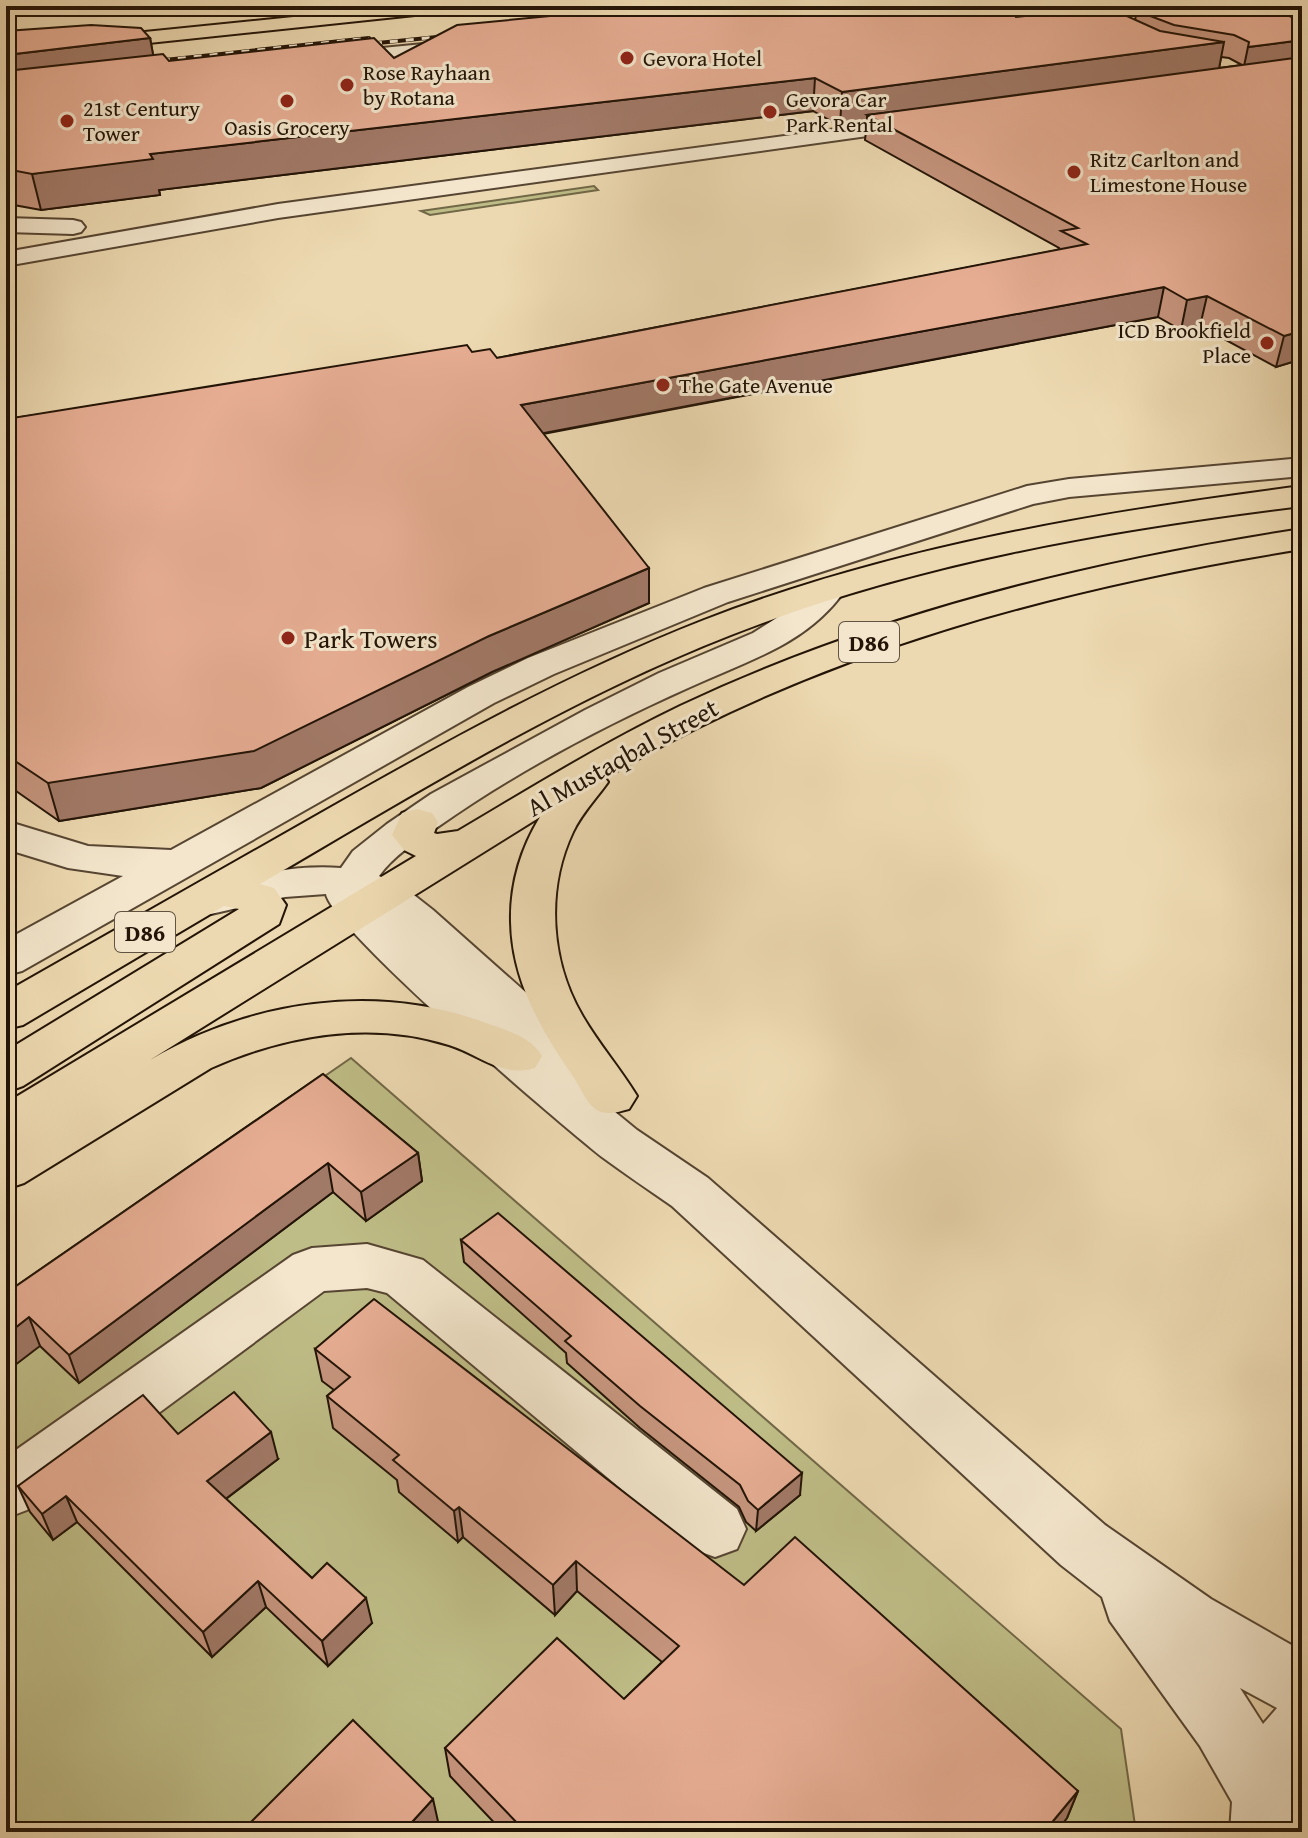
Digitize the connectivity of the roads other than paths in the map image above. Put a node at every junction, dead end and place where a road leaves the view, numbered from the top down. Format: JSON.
{"nodes":[{"id":1,"x":453,"y":6,"type":"edge"},
{"id":2,"x":1054,"y":6,"type":"edge"},
{"id":3,"x":1133,"y":42,"type":"edge"},
{"id":4,"x":482,"y":44,"type":"edge"},
{"id":5,"x":6,"y":52,"type":"edge"},
{"id":6,"x":310,"y":61,"type":"edge"},
{"id":7,"x":6,"y":225,"type":"edge"},
{"id":8,"x":79,"y":226,"type":"junction"},
{"id":9,"x":6,"y":239,"type":"edge"},
{"id":10,"x":6,"y":259,"type":"edge"},
{"id":11,"x":1302,"y":467,"type":"edge"},
{"id":12,"x":1261,"y":472,"type":"junction"},
{"id":13,"x":1302,"y":496,"type":"edge"},
{"id":14,"x":1235,"y":504,"type":"junction"},
{"id":15,"x":1302,"y":539,"type":"edge"},
{"id":16,"x":828,"y":590,"type":"junction"},
{"id":17,"x":614,"y":757,"type":"junction"},
{"id":18,"x":417,"y":822,"type":"junction"},
{"id":19,"x":6,"y":834,"type":"edge"},
{"id":20,"x":471,"y":841,"type":"junction"},
{"id":21,"x":180,"y":863,"type":"junction"},
{"id":22,"x":231,"y":894,"type":"junction"},
{"id":23,"x":362,"y":896,"type":"junction"},
{"id":24,"x":187,"y":907,"type":"junction"},
{"id":25,"x":6,"y":960,"type":"edge"},
{"id":26,"x":6,"y":1013,"type":"edge"},
{"id":27,"x":518,"y":1056,"type":"junction"},
{"id":28,"x":6,"y":1074,"type":"edge"},
{"id":29,"x":612,"y":1096,"type":"junction"},
{"id":30,"x":6,"y":1127,"type":"edge"},
{"id":31,"x":6,"y":1169,"type":"edge"},
{"id":32,"x":690,"y":1192,"type":"junction"},
{"id":33,"x":6,"y":1491,"type":"edge"},
{"id":34,"x":715,"y":1529,"type":"dead end"},
{"id":35,"x":1083,"y":1545,"type":"junction"},
{"id":36,"x":1302,"y":1686,"type":"edge"},
{"id":37,"x":1302,"y":1730,"type":"edge"},
{"id":38,"x":1266,"y":1813,"type":"edge"}],
"edges":[{"from":1,"to":5,"type":"main road"},
{"from":2,"to":3,"type":"street"},
{"from":4,"to":6,"type":"street"},
{"from":7,"to":8,"type":"street"},
{"from":8,"to":9,"type":"street"},
{"from":8,"to":10,"type":"street"},
{"from":11,"to":12,"type":"street"},
{"from":12,"to":14,"type":"main road"},
{"from":12,"to":21,"type":"street"},
{"from":13,"to":14,"type":"main road","number":"D86"},
{"from":14,"to":16,"type":"main road","number":"D86"},
{"from":15,"to":17,"type":"main road","name":"Al Mustaqbal Street","number":"D86"},
{"from":16,"to":18,"type":"street"},
{"from":16,"to":24,"type":"main road","number":"D86"},
{"from":17,"to":20,"type":"main road","name":"Al Mustaqbal Street","number":"D86"},
{"from":17,"to":29,"type":"main road"},
{"from":18,"to":20,"type":"main road"},
{"from":18,"to":23,"type":"street"},
{"from":19,"to":21,"type":"street"},
{"from":20,"to":23,"type":"main road","name":"Al Mustaqbal Street","number":"D86"},
{"from":21,"to":25,"type":"street"},
{"from":22,"to":23,"type":"street"},
{"from":22,"to":24,"type":"street"},
{"from":22,"to":28,"type":"main road"},
{"from":23,"to":27,"type":"street"},
{"from":23,"to":29,"type":"street"},
{"from":23,"to":30,"type":"main road","name":"Al Mustaqbal Street","number":"D86"},
{"from":24,"to":26,"type":"main road","number":"D86"},
{"from":27,"to":31,"type":"main road"},
{"from":27,"to":32,"type":"street"},
{"from":29,"to":32,"type":"street"},
{"from":32,"to":35,"type":"street"},
{"from":33,"to":34,"type":"street"},
{"from":35,"to":36,"type":"street"},
{"from":35,"to":38,"type":"street"},
{"from":37,"to":38,"type":"street"}]}
